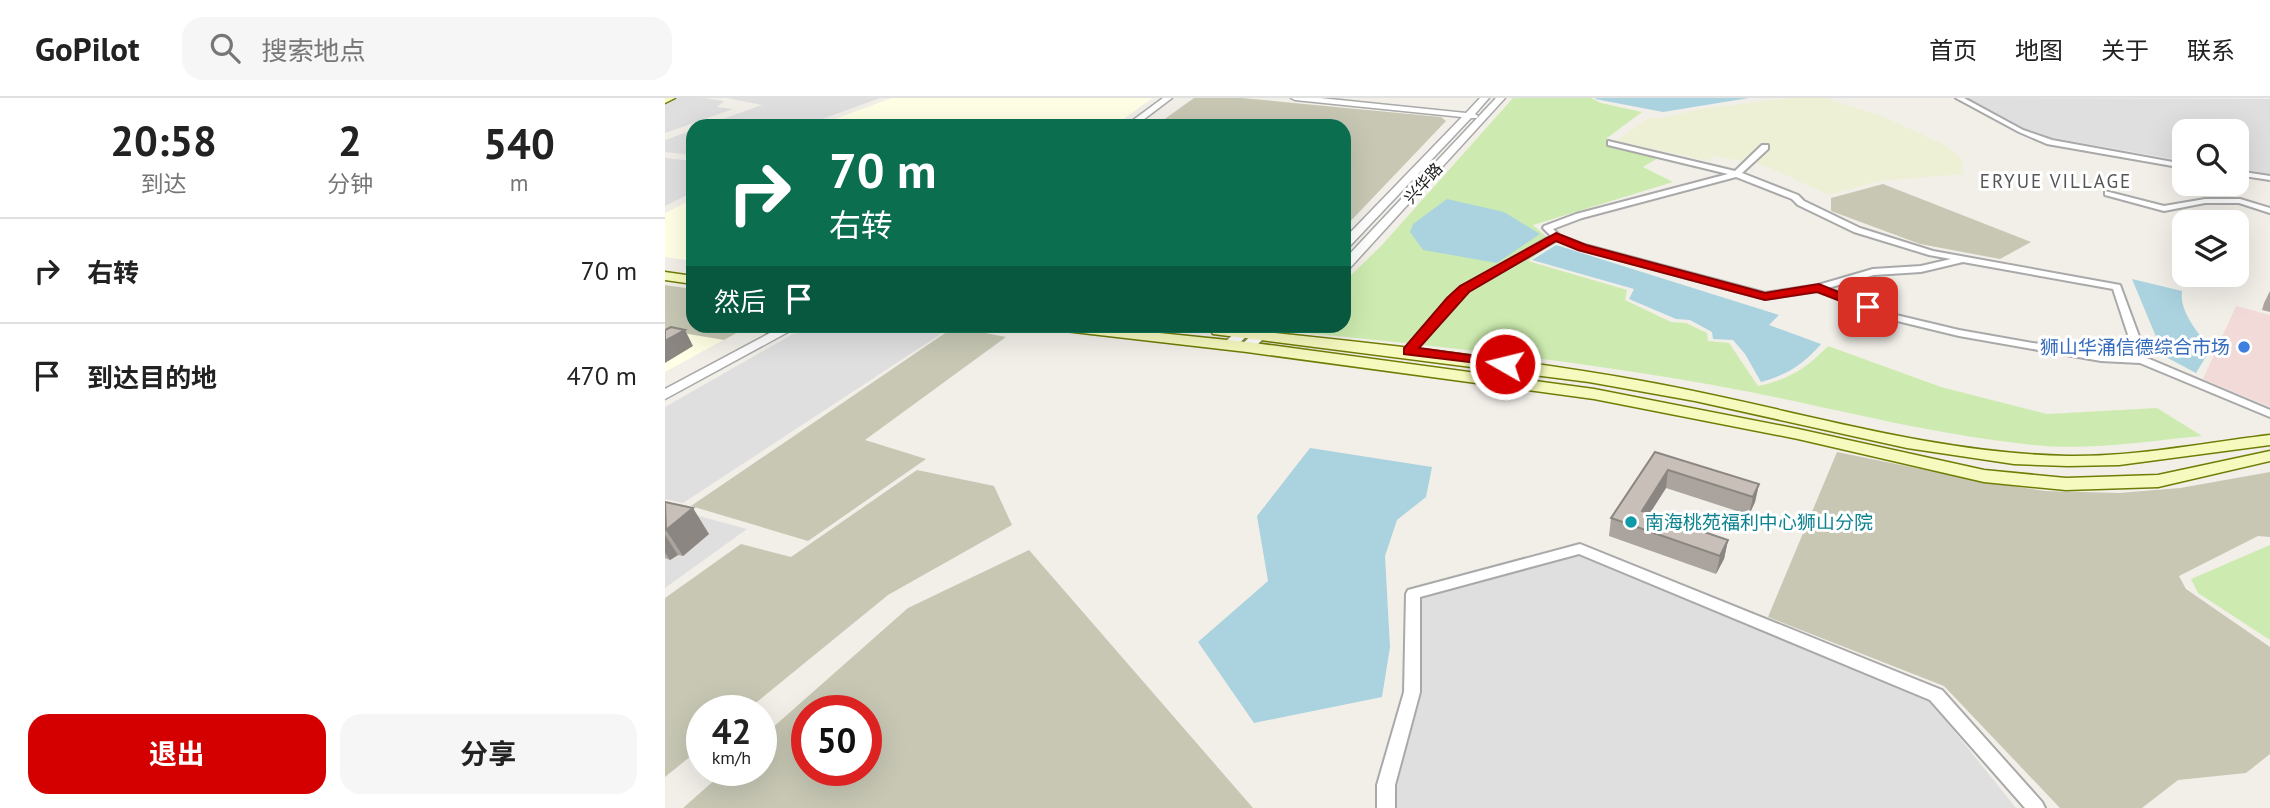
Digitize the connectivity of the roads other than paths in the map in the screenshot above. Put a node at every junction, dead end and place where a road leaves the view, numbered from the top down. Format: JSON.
{"nodes":[{"id":1,"x":670,"y":98,"type":"edge"},
{"id":2,"x":1168,"y":98,"type":"edge"},
{"id":3,"x":1182,"y":98,"type":"edge"},
{"id":4,"x":1295,"y":98,"type":"edge"},
{"id":5,"x":1339,"y":98,"type":"edge"},
{"id":6,"x":1485,"y":98,"type":"edge"},
{"id":7,"x":1501,"y":98,"type":"edge"},
{"id":8,"x":1959,"y":98,"type":"edge"},
{"id":9,"x":1362,"y":99,"type":"edge"},
{"id":10,"x":665,"y":100,"type":"edge"},
{"id":11,"x":1470,"y":113,"type":"junction"},
{"id":12,"x":1486,"y":114,"type":"junction"},
{"id":13,"x":1139,"y":119,"type":"edge"},
{"id":14,"x":1154,"y":119,"type":"edge"},
{"id":15,"x":1611,"y":143,"type":"dead end"},
{"id":16,"x":1765,"y":147,"type":"dead end"},
{"id":17,"x":2172,"y":164,"type":"edge"},
{"id":18,"x":1737,"y":174,"type":"junction"},
{"id":19,"x":2249,"y":175,"type":"edge"},
{"id":20,"x":2270,"y":178,"type":"edge"},
{"id":21,"x":2108,"y":193,"type":"dead end"},
{"id":22,"x":2270,"y":211,"type":"edge"},
{"id":23,"x":1556,"y":237,"type":"junction"},
{"id":24,"x":1351,"y":239,"type":"edge"},
{"id":25,"x":1351,"y":259,"type":"edge"},
{"id":26,"x":1963,"y":259,"type":"junction"},
{"id":27,"x":665,"y":266,"type":"edge"},
{"id":28,"x":686,"y":269,"type":"edge"},
{"id":29,"x":665,"y":276,"type":"edge"},
{"id":30,"x":686,"y":279,"type":"edge"},
{"id":31,"x":1819,"y":288,"type":"junction"},
{"id":32,"x":756,"y":333,"type":"edge"},
{"id":33,"x":779,"y":333,"type":"edge"},
{"id":34,"x":1205,"y":333,"type":"edge"},
{"id":35,"x":1230,"y":333,"type":"edge"},
{"id":36,"x":1248,"y":335,"type":"edge"},
{"id":37,"x":1409,"y":351,"type":"junction"},
{"id":38,"x":2142,"y":360,"type":"junction"},
{"id":39,"x":665,"y":384,"type":"edge"},
{"id":40,"x":665,"y":395,"type":"edge"},
{"id":41,"x":2270,"y":414,"type":"edge"},
{"id":42,"x":2270,"y":440,"type":"edge"},
{"id":43,"x":2270,"y":456,"type":"edge"},
{"id":44,"x":1386,"y":808,"type":"edge"},
{"id":45,"x":2036,"y":808,"type":"edge"}],
"edges":[{"from":1,"to":10,"type":"main road"},
{"from":2,"to":13,"type":"street"},
{"from":3,"to":14,"type":"street"},
{"from":4,"to":11,"type":"street"},
{"from":5,"to":9,"type":"street"},
{"from":6,"to":11,"type":"street","name":"兴华路"},
{"from":7,"to":12,"type":"street","name":"兴华路"},
{"from":8,"to":17,"type":"street"},
{"from":9,"to":11,"type":"street"},
{"from":11,"to":12,"type":"street"},
{"from":11,"to":24,"type":"street","name":"兴华路"},
{"from":12,"to":25,"type":"street","name":"兴华路"},
{"from":15,"to":18,"type":"street"},
{"from":16,"to":18,"type":"street"},
{"from":18,"to":23,"type":"street"},
{"from":18,"to":26,"type":"street"},
{"from":19,"to":20,"type":"street"},
{"from":21,"to":22,"type":"street"},
{"from":23,"to":31,"type":"street"},
{"from":23,"to":37,"type":"street"},
{"from":26,"to":31,"type":"street"},
{"from":26,"to":38,"type":"street"},
{"from":27,"to":28,"type":"main road"},
{"from":29,"to":30,"type":"main road"},
{"from":31,"to":38,"type":"street"},
{"from":32,"to":39,"type":"street"},
{"from":33,"to":40,"type":"street"},
{"from":34,"to":36,"type":"main road"},
{"from":35,"to":36,"type":"main road"},
{"from":36,"to":37,"type":"main road"},
{"from":36,"to":43,"type":"main road"},
{"from":37,"to":42,"type":"main road"},
{"from":38,"to":41,"type":"street"},
{"from":44,"to":45,"type":"street"}]}
